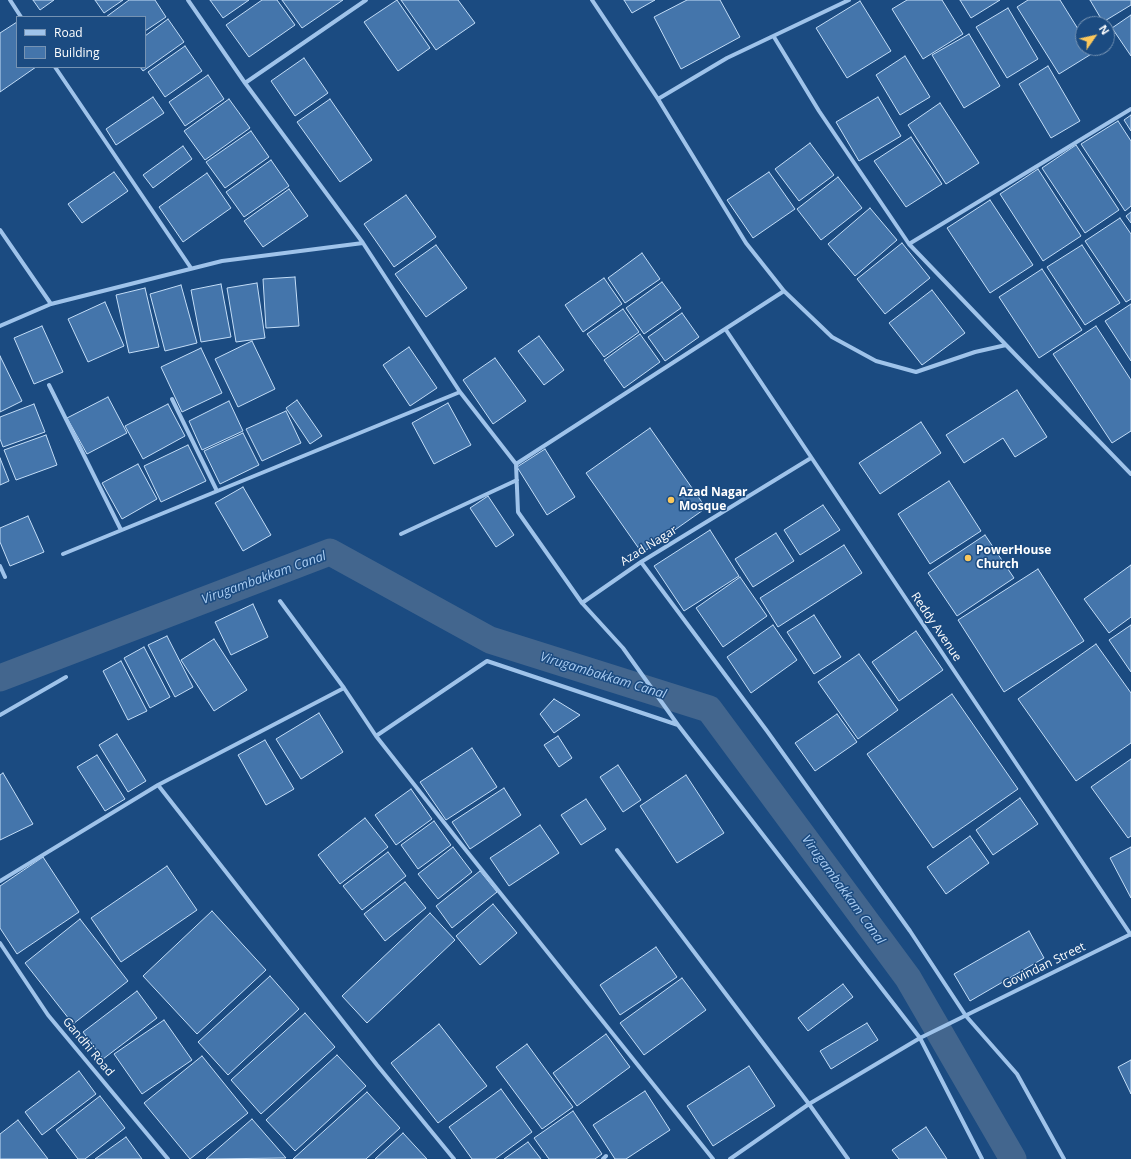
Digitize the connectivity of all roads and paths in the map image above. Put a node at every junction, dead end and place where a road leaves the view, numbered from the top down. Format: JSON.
{"nodes":[{"id":1,"x":10,"y":0,"type":"edge"},
{"id":2,"x":188,"y":0,"type":"edge"},
{"id":3,"x":366,"y":0,"type":"edge"},
{"id":4,"x":592,"y":0,"type":"edge"},
{"id":5,"x":849,"y":0,"type":"edge"},
{"id":6,"x":21,"y":16,"type":"edge"},
{"id":7,"x":774,"y":37,"type":"junction"},
{"id":8,"x":56,"y":68,"type":"edge"},
{"id":9,"x":246,"y":83,"type":"junction"},
{"id":10,"x":658,"y":99,"type":"junction"},
{"id":11,"x":1131,"y":109,"type":"edge"},
{"id":12,"x":0,"y":230,"type":"edge"},
{"id":13,"x":363,"y":244,"type":"junction"},
{"id":14,"x":909,"y":244,"type":"junction"},
{"id":15,"x":191,"y":268,"type":"junction"},
{"id":16,"x":784,"y":290,"type":"junction"},
{"id":17,"x":51,"y":304,"type":"junction"},
{"id":18,"x":0,"y":326,"type":"edge"},
{"id":19,"x":726,"y":330,"type":"junction"},
{"id":20,"x":1006,"y":345,"type":"junction"},
{"id":21,"x":49,"y":385,"type":"dead end"},
{"id":22,"x":460,"y":392,"type":"junction"},
{"id":23,"x":172,"y":399,"type":"dead end"},
{"id":24,"x":811,"y":458,"type":"junction"},
{"id":25,"x":516,"y":464,"type":"junction"},
{"id":26,"x":1131,"y":473,"type":"edge"},
{"id":27,"x":517,"y":480,"type":"junction"},
{"id":28,"x":217,"y":491,"type":"junction"},
{"id":29,"x":121,"y":530,"type":"junction"},
{"id":30,"x":401,"y":534,"type":"dead end"},
{"id":31,"x":63,"y":554,"type":"dead end"},
{"id":32,"x":641,"y":562,"type":"junction"},
{"id":33,"x":0,"y":566,"type":"edge"},
{"id":34,"x":5,"y":577,"type":"dead end"},
{"id":35,"x":280,"y":601,"type":"dead end"},
{"id":36,"x":582,"y":603,"type":"junction"},
{"id":37,"x":66,"y":676,"type":"dead end"},
{"id":38,"x":344,"y":688,"type":"junction"},
{"id":39,"x":0,"y":715,"type":"edge"},
{"id":40,"x":678,"y":726,"type":"junction"},
{"id":41,"x":376,"y":736,"type":"junction"},
{"id":42,"x":158,"y":785,"type":"junction"},
{"id":43,"x":617,"y":850,"type":"dead end"},
{"id":44,"x":0,"y":882,"type":"edge"},
{"id":45,"x":1131,"y":935,"type":"edge"},
{"id":46,"x":0,"y":943,"type":"edge"},
{"id":47,"x":966,"y":1016,"type":"junction"},
{"id":48,"x":920,"y":1038,"type":"junction"},
{"id":49,"x":809,"y":1104,"type":"junction"},
{"id":50,"x":168,"y":1159,"type":"edge"},
{"id":51,"x":454,"y":1159,"type":"edge"},
{"id":52,"x":713,"y":1159,"type":"edge"},
{"id":53,"x":730,"y":1159,"type":"edge"},
{"id":54,"x":848,"y":1159,"type":"edge"},
{"id":55,"x":982,"y":1159,"type":"edge"},
{"id":56,"x":1064,"y":1159,"type":"edge"}],
"edges":[{"from":1,"to":6,"type":"street"},
{"from":2,"to":9,"type":"street"},
{"from":3,"to":9,"type":"street"},
{"from":4,"to":10,"type":"street"},
{"from":5,"to":7,"type":"street"},
{"from":7,"to":10,"type":"street"},
{"from":7,"to":14,"type":"street"},
{"from":8,"to":15,"type":"street"},
{"from":9,"to":13,"type":"street"},
{"from":10,"to":16,"type":"street"},
{"from":11,"to":14,"type":"street"},
{"from":12,"to":17,"type":"street"},
{"from":13,"to":15,"type":"street"},
{"from":13,"to":22,"type":"street"},
{"from":14,"to":20,"type":"street"},
{"from":15,"to":17,"type":"street"},
{"from":16,"to":19,"type":"street"},
{"from":16,"to":20,"type":"street"},
{"from":17,"to":18,"type":"street"},
{"from":19,"to":24,"type":"street","name":"Reddy Avenue"},
{"from":19,"to":25,"type":"street"},
{"from":20,"to":26,"type":"street"},
{"from":21,"to":29,"type":"street"},
{"from":22,"to":25,"type":"street"},
{"from":22,"to":28,"type":"street"},
{"from":23,"to":28,"type":"street"},
{"from":24,"to":32,"type":"street","name":"Azad Nagar"},
{"from":24,"to":45,"type":"street","name":"Reddy Avenue"},
{"from":25,"to":27,"type":"street"},
{"from":27,"to":30,"type":"street"},
{"from":27,"to":36,"type":"street"},
{"from":28,"to":29,"type":"street"},
{"from":29,"to":31,"type":"street"},
{"from":32,"to":36,"type":"street","name":"Azad Nagar"},
{"from":32,"to":47,"type":"street"},
{"from":33,"to":34,"type":"street"},
{"from":35,"to":38,"type":"street"},
{"from":36,"to":40,"type":"street"},
{"from":37,"to":39,"type":"street"},
{"from":38,"to":41,"type":"street"},
{"from":38,"to":42,"type":"street"},
{"from":40,"to":41,"type":"street"},
{"from":40,"to":48,"type":"street"},
{"from":41,"to":52,"type":"street"},
{"from":42,"to":44,"type":"street"},
{"from":42,"to":51,"type":"street"},
{"from":43,"to":49,"type":"street"},
{"from":45,"to":47,"type":"street","name":"Govindan Street"},
{"from":46,"to":50,"type":"street","name":"Gandhi Road"},
{"from":47,"to":48,"type":"street","name":"Govindan Street"},
{"from":47,"to":56,"type":"street"},
{"from":48,"to":49,"type":"street","name":"Govindan Street"},
{"from":48,"to":55,"type":"street"},
{"from":49,"to":53,"type":"street","name":"Govindan Street"},
{"from":49,"to":54,"type":"street"}]}
